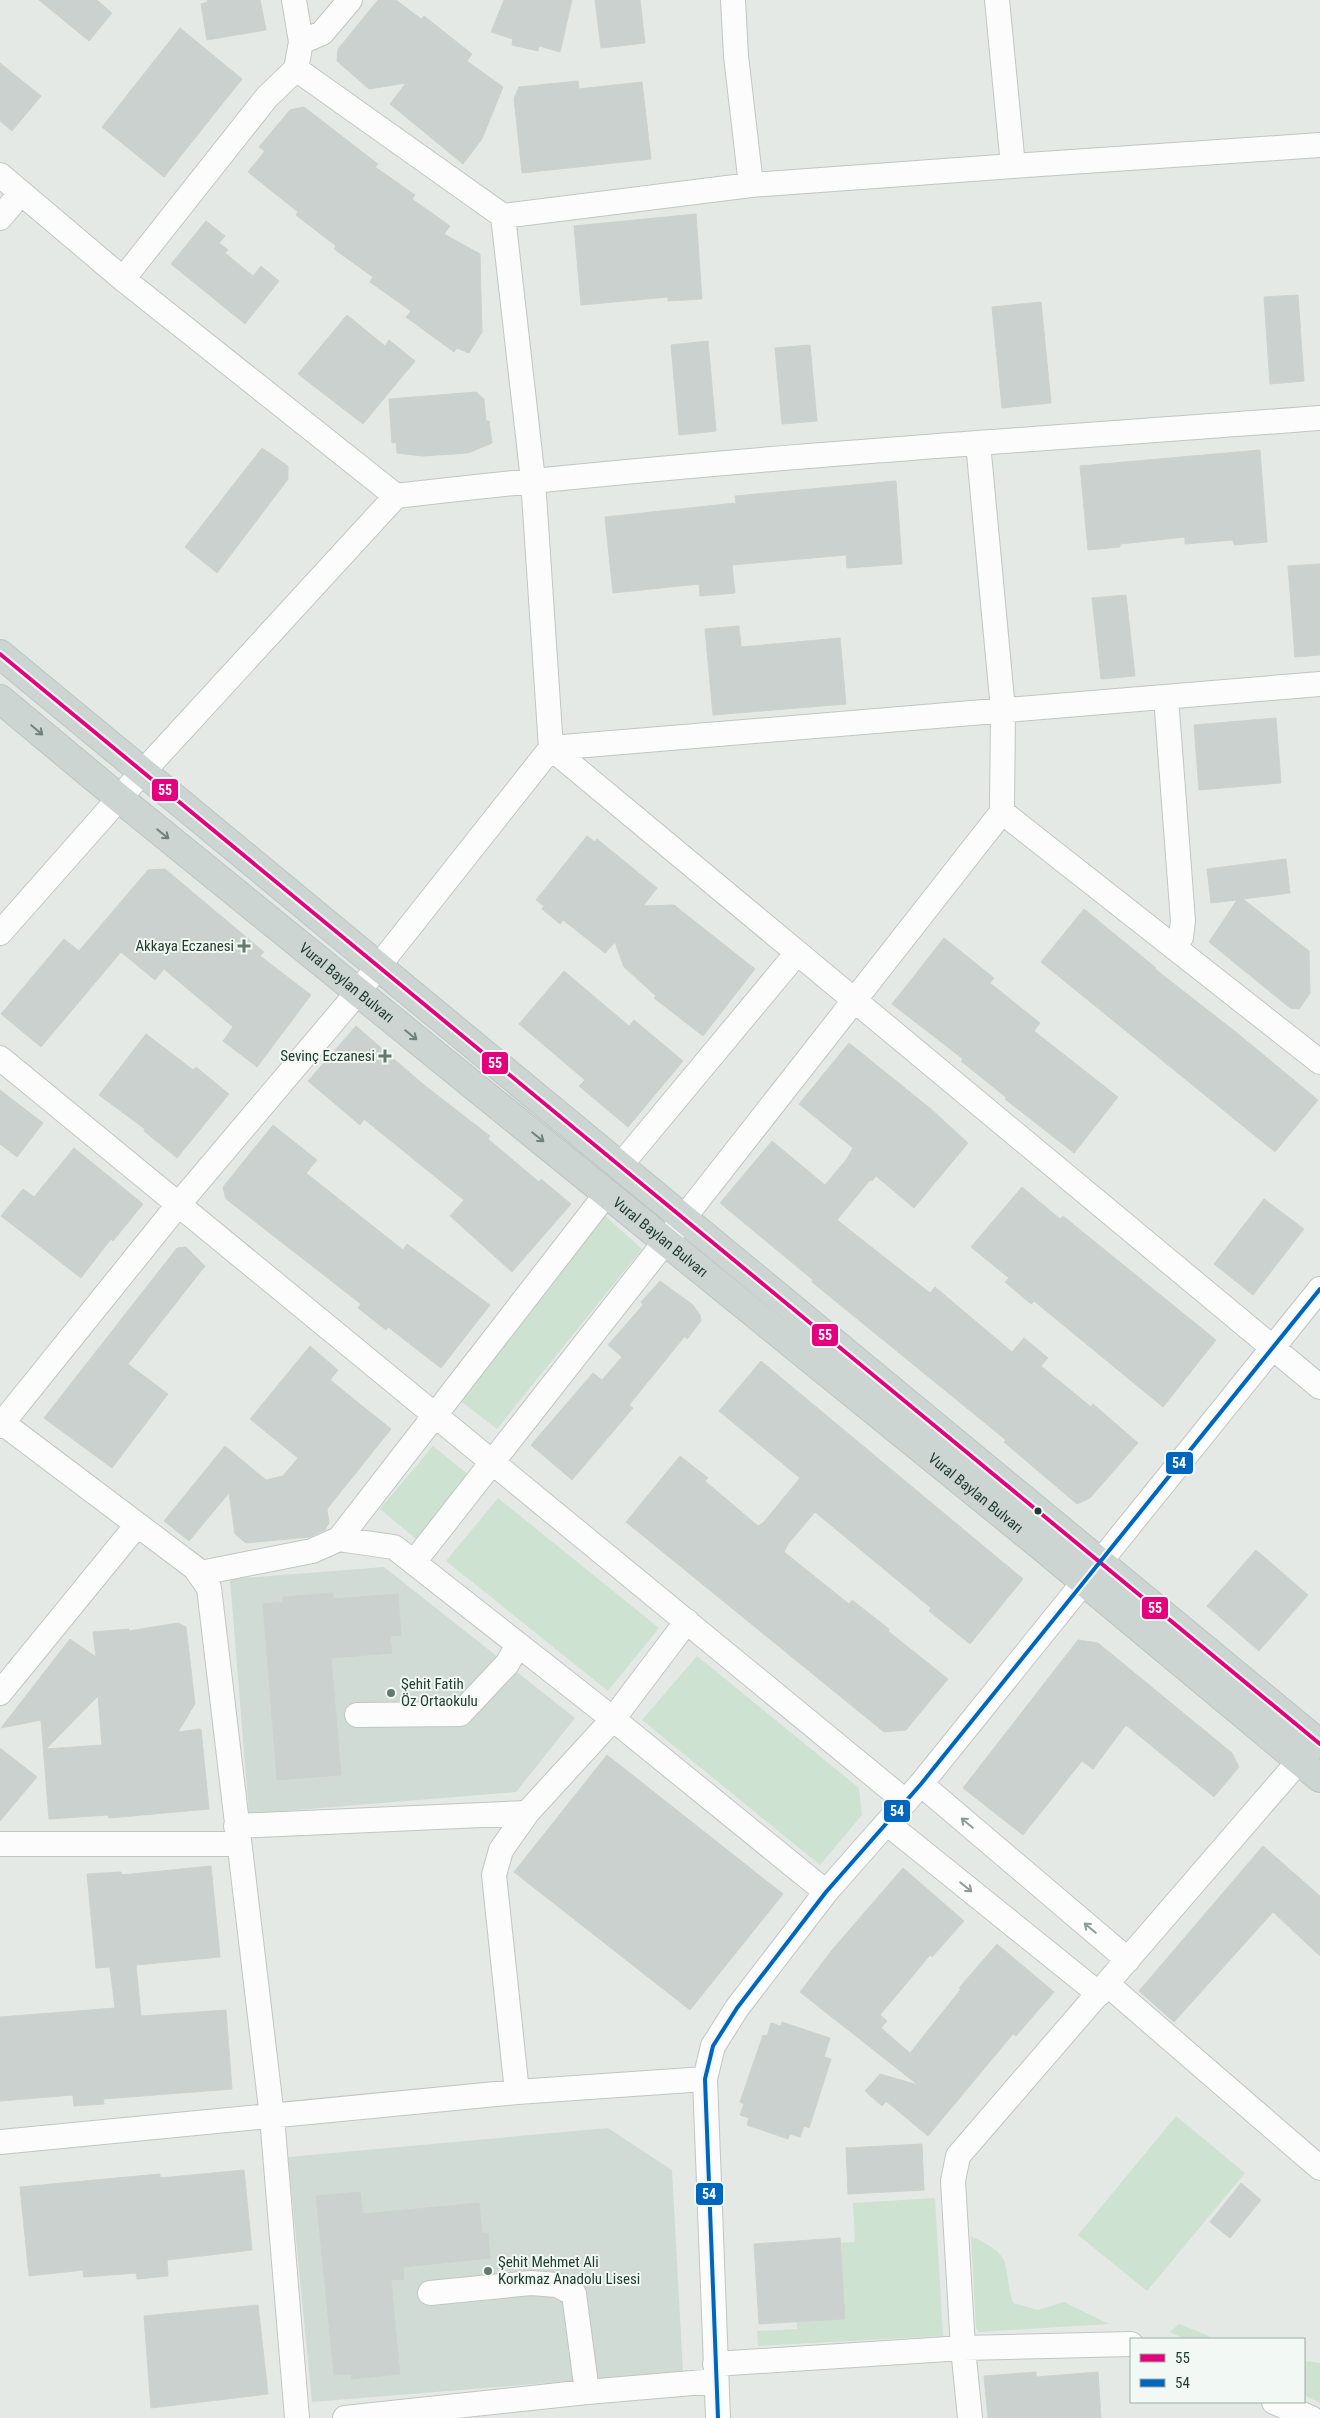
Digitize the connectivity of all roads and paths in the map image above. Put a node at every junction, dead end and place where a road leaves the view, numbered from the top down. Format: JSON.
{"nodes":[{"id":1,"x":294,"y":0,"type":"edge"},
{"id":2,"x":350,"y":0,"type":"edge"},
{"id":3,"x":732,"y":0,"type":"edge"},
{"id":4,"x":996,"y":0,"type":"edge"},
{"id":5,"x":301,"y":42,"type":"junction"},
{"id":6,"x":296,"y":69,"type":"junction"},
{"id":7,"x":1320,"y":145,"type":"edge"},
{"id":8,"x":1013,"y":166,"type":"junction"},
{"id":9,"x":0,"y":175,"type":"edge"},
{"id":10,"x":751,"y":185,"type":"junction"},
{"id":11,"x":21,"y":192,"type":"junction"},
{"id":12,"x":503,"y":216,"type":"junction"},
{"id":13,"x":0,"y":218,"type":"edge"},
{"id":14,"x":123,"y":279,"type":"junction"},
{"id":15,"x":1320,"y":418,"type":"edge"},
{"id":16,"x":978,"y":443,"type":"junction"},
{"id":17,"x":533,"y":480,"type":"junction"},
{"id":18,"x":396,"y":496,"type":"junction"},
{"id":19,"x":0,"y":654,"type":"edge"},
{"id":20,"x":1320,"y":684,"type":"edge"},
{"id":21,"x":1166,"y":697,"type":"junction"},
{"id":22,"x":0,"y":699,"type":"edge"},
{"id":23,"x":1003,"y":710,"type":"junction"},
{"id":24,"x":551,"y":748,"type":"junction"},
{"id":25,"x":143,"y":772,"type":"junction"},
{"id":26,"x":119,"y":798,"type":"junction"},
{"id":27,"x":1002,"y":812,"type":"junction"},
{"id":28,"x":0,"y":933,"type":"edge"},
{"id":29,"x":1175,"y":948,"type":"junction"},
{"id":30,"x":797,"y":953,"type":"junction"},
{"id":31,"x":378,"y":966,"type":"junction"},
{"id":32,"x":358,"y":992,"type":"junction"},
{"id":33,"x":853,"y":1000,"type":"junction"},
{"id":34,"x":0,"y":1058,"type":"edge"},
{"id":35,"x":1320,"y":1062,"type":"edge"},
{"id":36,"x":620,"y":1166,"type":"junction"},
{"id":37,"x":607,"y":1192,"type":"junction"},
{"id":38,"x":178,"y":1205,"type":"junction"},
{"id":39,"x":683,"y":1219,"type":"junction"},
{"id":40,"x":666,"y":1241,"type":"junction"},
{"id":41,"x":1320,"y":1289,"type":"edge"},
{"id":42,"x":1272,"y":1349,"type":"junction"},
{"id":43,"x":1320,"y":1387,"type":"edge"},
{"id":44,"x":435,"y":1413,"type":"junction"},
{"id":45,"x":1,"y":1423,"type":"edge"},
{"id":46,"x":492,"y":1461,"type":"junction"},
{"id":47,"x":137,"y":1526,"type":"junction"},
{"id":48,"x":339,"y":1539,"type":"junction"},
{"id":49,"x":414,"y":1562,"type":"junction"},
{"id":50,"x":1092,"y":1571,"type":"junction"},
{"id":51,"x":201,"y":1573,"type":"junction"},
{"id":52,"x":687,"y":1621,"type":"junction"},
{"id":53,"x":518,"y":1645,"type":"junction"},
{"id":54,"x":0,"y":1692,"type":"edge"},
{"id":55,"x":357,"y":1715,"type":"dead end"},
{"id":56,"x":613,"y":1719,"type":"junction"},
{"id":57,"x":1312,"y":1748,"type":"edge"},
{"id":58,"x":1320,"y":1778,"type":"edge"},
{"id":59,"x":913,"y":1792,"type":"junction"},
{"id":60,"x":527,"y":1813,"type":"junction"},
{"id":61,"x":888,"y":1824,"type":"junction"},
{"id":62,"x":237,"y":1835,"type":"junction"},
{"id":63,"x":0,"y":1844,"type":"edge"},
{"id":64,"x":826,"y":1892,"type":"junction"},
{"id":65,"x":1128,"y":1960,"type":"junction"},
{"id":66,"x":1103,"y":1989,"type":"junction"},
{"id":67,"x":705,"y":2079,"type":"junction"},
{"id":68,"x":517,"y":2092,"type":"junction"},
{"id":69,"x":272,"y":2117,"type":"junction"},
{"id":70,"x":0,"y":2142,"type":"edge"},
{"id":71,"x":1320,"y":2168,"type":"edge"},
{"id":72,"x":430,"y":2294,"type":"dead end"},
{"id":73,"x":1130,"y":2344,"type":"edge"},
{"id":74,"x":963,"y":2348,"type":"junction"},
{"id":75,"x":715,"y":2372,"type":"junction"},
{"id":76,"x":587,"y":2392,"type":"junction"},
{"id":77,"x":1276,"y":2403,"type":"edge"},
{"id":78,"x":298,"y":2418,"type":"edge"},
{"id":79,"x":345,"y":2418,"type":"edge"},
{"id":80,"x":718,"y":2418,"type":"edge"},
{"id":81,"x":970,"y":2418,"type":"edge"},
{"id":82,"x":1311,"y":2418,"type":"edge"}],
"edges":[{"from":1,"to":5,"type":"street"},
{"from":2,"to":5,"type":"street"},
{"from":3,"to":10,"type":"street"},
{"from":4,"to":8,"type":"street"},
{"from":5,"to":6,"type":"street"},
{"from":6,"to":12,"type":"street"},
{"from":6,"to":14,"type":"street"},
{"from":7,"to":8,"type":"street"},
{"from":8,"to":10,"type":"street"},
{"from":9,"to":11,"type":"street"},
{"from":10,"to":12,"type":"street"},
{"from":11,"to":13,"type":"street"},
{"from":11,"to":14,"type":"street"},
{"from":12,"to":17,"type":"street"},
{"from":14,"to":18,"type":"street"},
{"from":15,"to":16,"type":"street"},
{"from":16,"to":17,"type":"street"},
{"from":16,"to":23,"type":"street"},
{"from":17,"to":18,"type":"street"},
{"from":17,"to":24,"type":"street"},
{"from":18,"to":25,"type":"street"},
{"from":19,"to":25,"type":"main road","name":"Vural Baylan Bulvarı"},
{"from":20,"to":21,"type":"street"},
{"from":21,"to":23,"type":"street"},
{"from":21,"to":29,"type":"street"},
{"from":22,"to":26,"type":"main road","name":"Vural Baylan Bulvarı","one_way":true},
{"from":23,"to":24,"type":"street"},
{"from":23,"to":27,"type":"street"},
{"from":24,"to":30,"type":"street"},
{"from":24,"to":31,"type":"street"},
{"from":25,"to":26,"type":"street"},
{"from":25,"to":31,"type":"main road","name":"Vural Baylan Bulvarı"},
{"from":26,"to":28,"type":"street"},
{"from":26,"to":32,"type":"main road","name":"Vural Baylan Bulvarı","one_way":true},
{"from":27,"to":29,"type":"street"},
{"from":27,"to":33,"type":"street"},
{"from":29,"to":35,"type":"street"},
{"from":30,"to":33,"type":"street"},
{"from":30,"to":36,"type":"street"},
{"from":31,"to":32,"type":"street"},
{"from":31,"to":36,"type":"main road","name":"Vural Baylan Bulvarı"},
{"from":32,"to":37,"type":"main road","name":"Vural Baylan Bulvarı","one_way":true},
{"from":32,"to":38,"type":"street"},
{"from":33,"to":39,"type":"street"},
{"from":33,"to":42,"type":"street"},
{"from":34,"to":38,"type":"street"},
{"from":36,"to":39,"type":"main road","name":"Vural Baylan Bulvarı"},
{"from":37,"to":40,"type":"main road","name":"Vural Baylan Bulvarı"},
{"from":37,"to":44,"type":"street"},
{"from":38,"to":44,"type":"street"},
{"from":38,"to":45,"type":"street"},
{"from":39,"to":40,"type":"street"},
{"from":39,"to":50,"type":"main road","name":"Vural Baylan Bulvarı"},
{"from":40,"to":46,"type":"street"},
{"from":40,"to":50,"type":"main road","name":"Vural Baylan Bulvarı"},
{"from":41,"to":42,"type":"street"},
{"from":42,"to":43,"type":"street"},
{"from":42,"to":50,"type":"street"},
{"from":44,"to":46,"type":"street"},
{"from":44,"to":48,"type":"street"},
{"from":45,"to":47,"type":"street"},
{"from":46,"to":49,"type":"street"},
{"from":46,"to":52,"type":"street"},
{"from":47,"to":51,"type":"street"},
{"from":47,"to":54,"type":"street"},
{"from":48,"to":49,"type":"street"},
{"from":48,"to":51,"type":"street"},
{"from":49,"to":53,"type":"street"},
{"from":50,"to":57,"type":"main road","name":"Vural Baylan Bulvarı"},
{"from":50,"to":59,"type":"street"},
{"from":51,"to":62,"type":"street"},
{"from":52,"to":56,"type":"street"},
{"from":52,"to":59,"type":"street"},
{"from":53,"to":55,"type":"street"},
{"from":53,"to":56,"type":"street"},
{"from":56,"to":60,"type":"street"},
{"from":56,"to":64,"type":"street"},
{"from":57,"to":58,"type":"main road","name":"Vural Baylan Bulvarı"},
{"from":57,"to":65,"type":"street"},
{"from":59,"to":61,"type":"street"},
{"from":65,"to":59,"type":"street","one_way":true},
{"from":60,"to":62,"type":"street"},
{"from":60,"to":68,"type":"street"},
{"from":61,"to":64,"type":"street"},
{"from":61,"to":66,"type":"street","one_way":true},
{"from":62,"to":63,"type":"street"},
{"from":62,"to":69,"type":"street"},
{"from":64,"to":67,"type":"street"},
{"from":65,"to":66,"type":"street"},
{"from":66,"to":71,"type":"street"},
{"from":66,"to":74,"type":"street"},
{"from":67,"to":68,"type":"street"},
{"from":67,"to":75,"type":"street"},
{"from":68,"to":69,"type":"street"},
{"from":69,"to":70,"type":"street"},
{"from":69,"to":78,"type":"street"},
{"from":72,"to":76,"type":"street"},
{"from":73,"to":74,"type":"street"},
{"from":74,"to":75,"type":"street"},
{"from":74,"to":81,"type":"street"},
{"from":75,"to":76,"type":"street"},
{"from":75,"to":80,"type":"street"},
{"from":76,"to":79,"type":"street"},
{"from":77,"to":82,"type":"street"}]}
